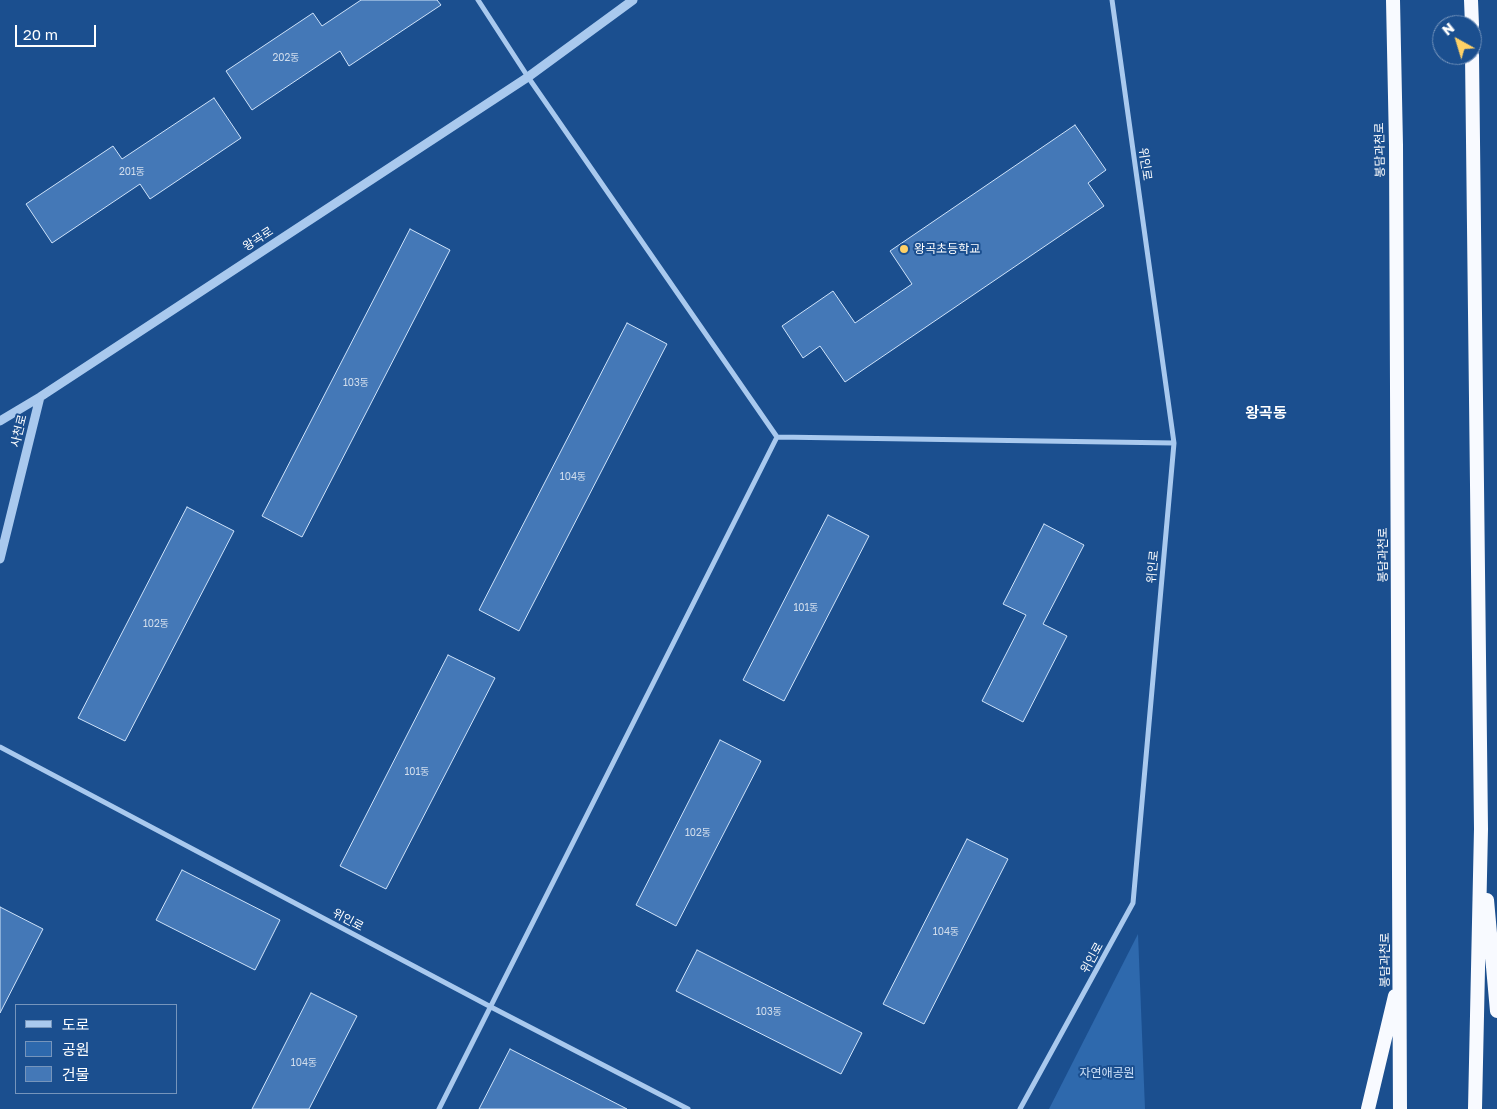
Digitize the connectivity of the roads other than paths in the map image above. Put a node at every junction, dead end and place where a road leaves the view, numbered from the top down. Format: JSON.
{"nodes":[{"id":1,"x":478,"y":0,"type":"edge"},
{"id":2,"x":633,"y":0,"type":"edge"},
{"id":3,"x":1112,"y":0,"type":"edge"},
{"id":4,"x":1393,"y":0,"type":"edge"},
{"id":5,"x":1471,"y":0,"type":"edge"},
{"id":6,"x":1472,"y":15,"type":"edge"},
{"id":7,"x":1472,"y":65,"type":"edge"},
{"id":8,"x":528,"y":77,"type":"junction"},
{"id":9,"x":40,"y":397,"type":"junction"},
{"id":10,"x":0,"y":421,"type":"edge"},
{"id":11,"x":777,"y":437,"type":"junction"},
{"id":12,"x":1174,"y":443,"type":"junction"},
{"id":13,"x":0,"y":560,"type":"edge"},
{"id":14,"x":0,"y":747,"type":"edge"},
{"id":15,"x":1481,"y":829,"type":"junction"},
{"id":16,"x":1400,"y":974,"type":"junction"},
{"id":17,"x":491,"y":1007,"type":"junction"},
{"id":18,"x":1497,"y":1012,"type":"edge"},
{"id":19,"x":440,"y":1109,"type":"edge"},
{"id":20,"x":688,"y":1109,"type":"edge"},
{"id":21,"x":1020,"y":1109,"type":"edge"},
{"id":22,"x":1368,"y":1109,"type":"edge"},
{"id":23,"x":1400,"y":1109,"type":"edge"},
{"id":24,"x":1475,"y":1109,"type":"edge"}],
"edges":[{"from":1,"to":8,"type":"street"},
{"from":2,"to":8,"type":"street","name":"왕곡로"},
{"from":3,"to":12,"type":"street","name":"위인로"},
{"from":4,"to":16,"type":"highway","name":"봉담과천로"},
{"from":5,"to":6,"type":"highway"},
{"from":7,"to":15,"type":"highway"},
{"from":8,"to":9,"type":"street","name":"왕곡로"},
{"from":8,"to":11,"type":"street"},
{"from":9,"to":10,"type":"street","name":"왕곡로"},
{"from":9,"to":13,"type":"street","name":"사천로"},
{"from":11,"to":12,"type":"street"},
{"from":11,"to":17,"type":"street"},
{"from":12,"to":21,"type":"street","name":"위인로"},
{"from":14,"to":17,"type":"street","name":"위인로"},
{"from":15,"to":18,"type":"highway"},
{"from":15,"to":24,"type":"highway"},
{"from":16,"to":22,"type":"highway"},
{"from":16,"to":23,"type":"highway","name":"봉담과천로"},
{"from":17,"to":19,"type":"street"},
{"from":17,"to":20,"type":"street","name":"위인로"}]}
